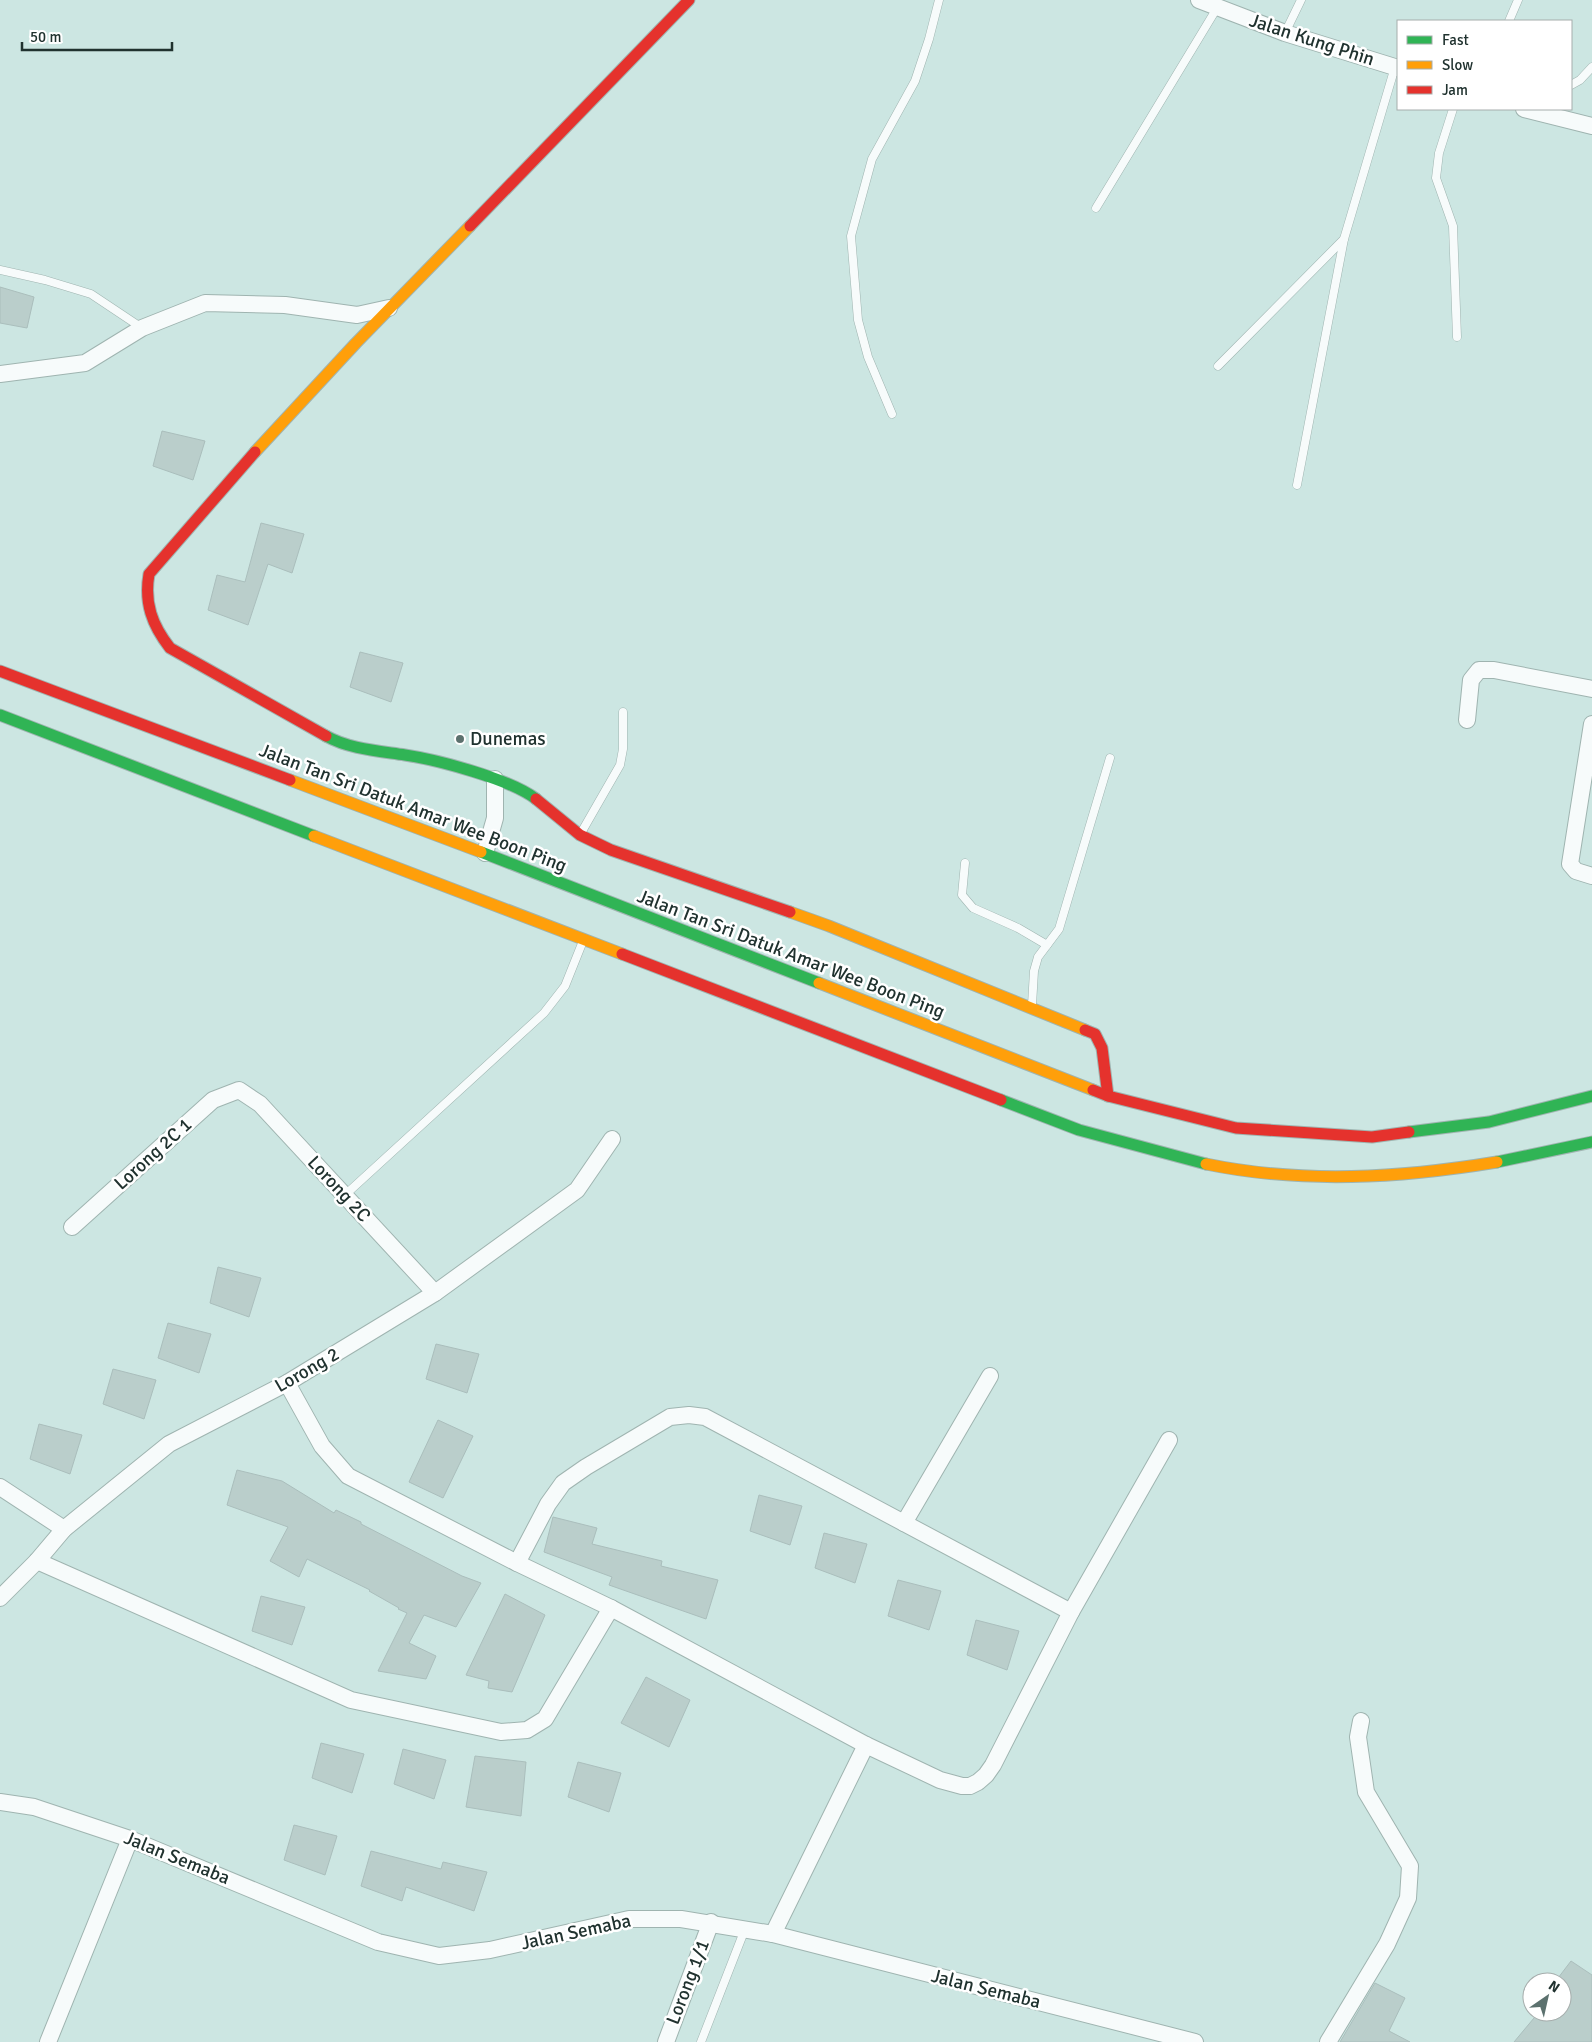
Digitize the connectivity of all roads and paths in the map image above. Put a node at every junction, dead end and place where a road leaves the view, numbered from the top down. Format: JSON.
{"nodes":[{"id":1,"x":689,"y":0,"type":"edge"},
{"id":2,"x":939,"y":0,"type":"edge"},
{"id":3,"x":1199,"y":0,"type":"edge"},
{"id":4,"x":1301,"y":0,"type":"edge"},
{"id":5,"x":1518,"y":0,"type":"edge"},
{"id":6,"x":1217,"y":8,"type":"junction"},
{"id":7,"x":1509,"y":20,"type":"edge"},
{"id":8,"x":1285,"y":33,"type":"junction"},
{"id":9,"x":1396,"y":67,"type":"edge"},
{"id":10,"x":1592,"y":67,"type":"edge"},
{"id":11,"x":1572,"y":84,"type":"edge"},
{"id":12,"x":1453,"y":110,"type":"edge"},
{"id":13,"x":1533,"y":110,"type":"edge"},
{"id":14,"x":1550,"y":112,"type":"edge"},
{"id":15,"x":1592,"y":126,"type":"edge"},
{"id":16,"x":1096,"y":208,"type":"dead end"},
{"id":17,"x":1344,"y":239,"type":"junction"},
{"id":18,"x":0,"y":270,"type":"edge"},
{"id":19,"x":389,"y":308,"type":"junction"},
{"id":20,"x":142,"y":328,"type":"junction"},
{"id":21,"x":1458,"y":337,"type":"dead end"},
{"id":22,"x":1218,"y":366,"type":"dead end"},
{"id":23,"x":0,"y":374,"type":"edge"},
{"id":24,"x":892,"y":414,"type":"dead end"},
{"id":25,"x":1297,"y":486,"type":"dead end"},
{"id":26,"x":0,"y":671,"type":"edge"},
{"id":27,"x":1592,"y":688,"type":"edge"},
{"id":28,"x":624,"y":712,"type":"dead end"},
{"id":29,"x":0,"y":715,"type":"edge"},
{"id":30,"x":1467,"y":720,"type":"dead end"},
{"id":31,"x":1592,"y":724,"type":"edge"},
{"id":32,"x":1110,"y":758,"type":"dead end"},
{"id":33,"x":495,"y":778,"type":"junction"},
{"id":34,"x":580,"y":834,"type":"junction"},
{"id":35,"x":485,"y":853,"type":"junction"},
{"id":36,"x":965,"y":863,"type":"dead end"},
{"id":37,"x":1592,"y":876,"type":"edge"},
{"id":38,"x":584,"y":939,"type":"junction"},
{"id":39,"x":1047,"y":945,"type":"junction"},
{"id":40,"x":1032,"y":1007,"type":"junction"},
{"id":41,"x":239,"y":1090,"type":"joint"},
{"id":42,"x":1108,"y":1096,"type":"junction"},
{"id":43,"x":1592,"y":1096,"type":"edge"},
{"id":44,"x":612,"y":1139,"type":"dead end"},
{"id":45,"x":1592,"y":1142,"type":"edge"},
{"id":46,"x":345,"y":1195,"type":"junction"},
{"id":47,"x":72,"y":1227,"type":"dead end"},
{"id":48,"x":435,"y":1293,"type":"junction"},
{"id":49,"x":990,"y":1376,"type":"dead end"},
{"id":50,"x":287,"y":1383,"type":"junction"},
{"id":51,"x":1169,"y":1440,"type":"dead end"},
{"id":52,"x":0,"y":1487,"type":"edge"},
{"id":53,"x":904,"y":1523,"type":"junction"},
{"id":54,"x":64,"y":1529,"type":"junction"},
{"id":55,"x":38,"y":1561,"type":"junction"},
{"id":56,"x":517,"y":1563,"type":"junction"},
{"id":57,"x":0,"y":1598,"type":"edge"},
{"id":58,"x":611,"y":1608,"type":"junction"},
{"id":59,"x":1071,"y":1612,"type":"junction"},
{"id":60,"x":1361,"y":1721,"type":"dead end"},
{"id":61,"x":866,"y":1745,"type":"junction"},
{"id":62,"x":0,"y":1802,"type":"edge"},
{"id":63,"x":130,"y":1839,"type":"junction"},
{"id":64,"x":711,"y":1922,"type":"junction"},
{"id":65,"x":744,"y":1929,"type":"junction"},
{"id":66,"x":773,"y":1934,"type":"junction"},
{"id":67,"x":48,"y":2042,"type":"edge"},
{"id":68,"x":666,"y":2042,"type":"edge"},
{"id":69,"x":701,"y":2042,"type":"edge"},
{"id":70,"x":1195,"y":2042,"type":"edge"},
{"id":71,"x":1328,"y":2042,"type":"edge"}],
"edges":[{"from":1,"to":19,"type":"main road"},
{"from":2,"to":24,"type":"lane"},
{"from":3,"to":6,"type":"street","name":"Jalan Kung Phin"},
{"from":4,"to":8,"type":"lane"},
{"from":5,"to":7,"type":"lane"},
{"from":6,"to":8,"type":"street","name":"Jalan Kung Phin"},
{"from":6,"to":16,"type":"lane"},
{"from":8,"to":9,"type":"street","name":"Jalan Kung Phin"},
{"from":9,"to":17,"type":"lane"},
{"from":10,"to":11,"type":"lane"},
{"from":12,"to":21,"type":"lane"},
{"from":13,"to":14,"type":"street"},
{"from":14,"to":15,"type":"street"},
{"from":17,"to":22,"type":"lane"},
{"from":17,"to":25,"type":"lane"},
{"from":18,"to":20,"type":"lane"},
{"from":19,"to":20,"type":"street"},
{"from":19,"to":33,"type":"main road"},
{"from":20,"to":23,"type":"street"},
{"from":26,"to":35,"type":"main road","name":"Jalan Tan Sri Datuk Amar Wee Boon Ping"},
{"from":27,"to":30,"type":"street"},
{"from":28,"to":34,"type":"lane"},
{"from":29,"to":38,"type":"main road"},
{"from":31,"to":37,"type":"street"},
{"from":32,"to":39,"type":"lane"},
{"from":33,"to":34,"type":"main road"},
{"from":33,"to":35,"type":"street"},
{"from":34,"to":40,"type":"main road"},
{"from":35,"to":42,"type":"main road","name":"Jalan Tan Sri Datuk Amar Wee Boon Ping"},
{"from":36,"to":39,"type":"lane"},
{"from":38,"to":45,"type":"main road"},
{"from":38,"to":46,"type":"lane"},
{"from":39,"to":40,"type":"lane"},
{"from":40,"to":42,"type":"main road"},
{"from":41,"to":46,"type":"street","name":"Lorong 2C"},
{"from":41,"to":47,"type":"street","name":"Lorong 2C 1"},
{"from":42,"to":43,"type":"main road","name":"Jalan Tan Sri Datuk Amar Wee Boon Ping"},
{"from":44,"to":48,"type":"street","name":"Lorong 2"},
{"from":46,"to":48,"type":"street","name":"Lorong 2C"},
{"from":48,"to":50,"type":"street","name":"Lorong 2"},
{"from":49,"to":53,"type":"street"},
{"from":50,"to":54,"type":"street","name":"Lorong 2"},
{"from":50,"to":56,"type":"street"},
{"from":51,"to":59,"type":"street"},
{"from":52,"to":54,"type":"street"},
{"from":53,"to":56,"type":"street"},
{"from":53,"to":59,"type":"street"},
{"from":54,"to":55,"type":"street","name":"Lorong 2"},
{"from":55,"to":57,"type":"street","name":"Lorong 2"},
{"from":55,"to":58,"type":"street"},
{"from":56,"to":58,"type":"street"},
{"from":58,"to":61,"type":"street"},
{"from":59,"to":61,"type":"street"},
{"from":60,"to":71,"type":"street"},
{"from":61,"to":66,"type":"street"},
{"from":62,"to":63,"type":"street","name":"Jalan Semaba"},
{"from":63,"to":64,"type":"street","name":"Jalan Semaba"},
{"from":63,"to":67,"type":"street"},
{"from":64,"to":65,"type":"street","name":"Jalan Semaba"},
{"from":64,"to":68,"type":"street","name":"Lorong 1/1"},
{"from":65,"to":66,"type":"street","name":"Jalan Semaba"},
{"from":65,"to":69,"type":"lane"},
{"from":66,"to":70,"type":"street","name":"Jalan Semaba"}]}
